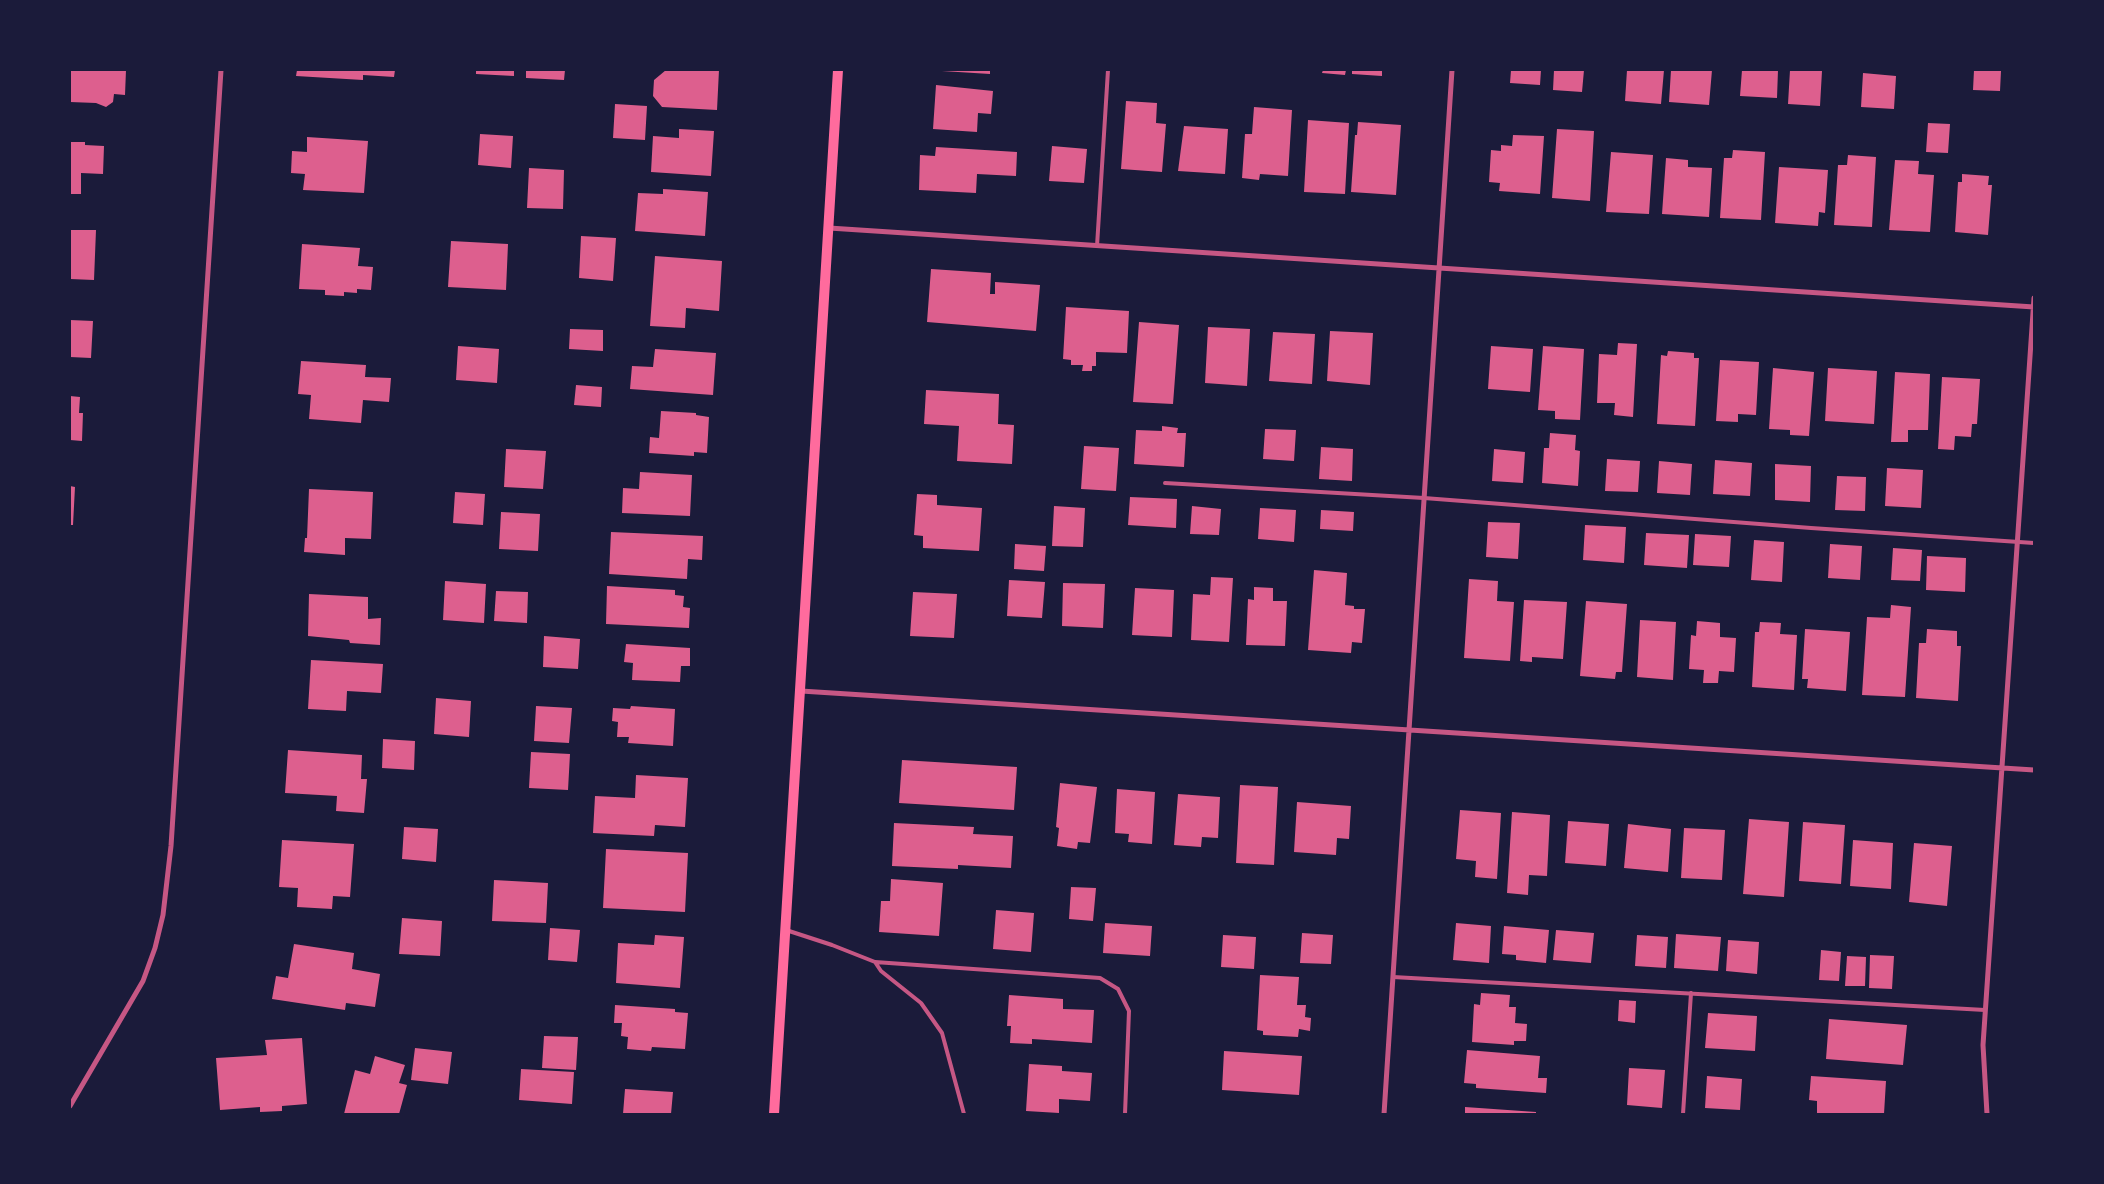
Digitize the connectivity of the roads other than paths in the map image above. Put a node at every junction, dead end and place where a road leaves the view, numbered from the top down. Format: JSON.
{"nodes":[{"id":1,"x":221,"y":70,"type":"edge"},
{"id":2,"x":838,"y":70,"type":"edge"},
{"id":3,"x":1108,"y":70,"type":"edge"},
{"id":4,"x":1452,"y":70,"type":"edge"},
{"id":5,"x":829,"y":228,"type":"junction"},
{"id":6,"x":1097,"y":246,"type":"junction"},
{"id":7,"x":1439,"y":268,"type":"junction"},
{"id":8,"x":2034,"y":298,"type":"edge"},
{"id":9,"x":2034,"y":307,"type":"edge"},
{"id":10,"x":1165,"y":483,"type":"dead end"},
{"id":11,"x":1424,"y":498,"type":"junction"},
{"id":12,"x":2017,"y":542,"type":"junction"},
{"id":13,"x":2034,"y":543,"type":"edge"},
{"id":14,"x":801,"y":691,"type":"junction"},
{"id":15,"x":1410,"y":731,"type":"junction"},
{"id":16,"x":2002,"y":768,"type":"junction"},
{"id":17,"x":2034,"y":770,"type":"edge"},
{"id":18,"x":786,"y":930,"type":"junction"},
{"id":19,"x":875,"y":962,"type":"junction"},
{"id":20,"x":1393,"y":977,"type":"junction"},
{"id":21,"x":1691,"y":993,"type":"junction"},
{"id":22,"x":1985,"y":1010,"type":"junction"},
{"id":23,"x":70,"y":1106,"type":"edge"},
{"id":24,"x":774,"y":1114,"type":"edge"},
{"id":25,"x":964,"y":1114,"type":"edge"},
{"id":26,"x":1125,"y":1114,"type":"edge"},
{"id":27,"x":1384,"y":1114,"type":"edge"},
{"id":28,"x":1683,"y":1114,"type":"edge"},
{"id":29,"x":1987,"y":1114,"type":"edge"}],
"edges":[{"from":1,"to":23,"type":"street"},
{"from":2,"to":5,"type":"main road"},
{"from":3,"to":6,"type":"lane"},
{"from":4,"to":7,"type":"street"},
{"from":5,"to":6,"type":"street"},
{"from":5,"to":14,"type":"main road"},
{"from":6,"to":7,"type":"street"},
{"from":7,"to":9,"type":"street"},
{"from":7,"to":11,"type":"street"},
{"from":8,"to":9,"type":"street"},
{"from":9,"to":12,"type":"street"},
{"from":10,"to":11,"type":"lane"},
{"from":11,"to":12,"type":"lane"},
{"from":11,"to":15,"type":"street"},
{"from":12,"to":13,"type":"lane"},
{"from":12,"to":16,"type":"street"},
{"from":14,"to":15,"type":"street"},
{"from":14,"to":18,"type":"main road"},
{"from":15,"to":16,"type":"street"},
{"from":15,"to":20,"type":"street"},
{"from":16,"to":17,"type":"street"},
{"from":16,"to":22,"type":"street"},
{"from":18,"to":19,"type":"lane"},
{"from":18,"to":24,"type":"main road"},
{"from":19,"to":25,"type":"lane"},
{"from":19,"to":26,"type":"lane"},
{"from":20,"to":21,"type":"lane"},
{"from":20,"to":27,"type":"street"},
{"from":21,"to":22,"type":"lane"},
{"from":21,"to":28,"type":"lane"},
{"from":22,"to":29,"type":"street"}]}
